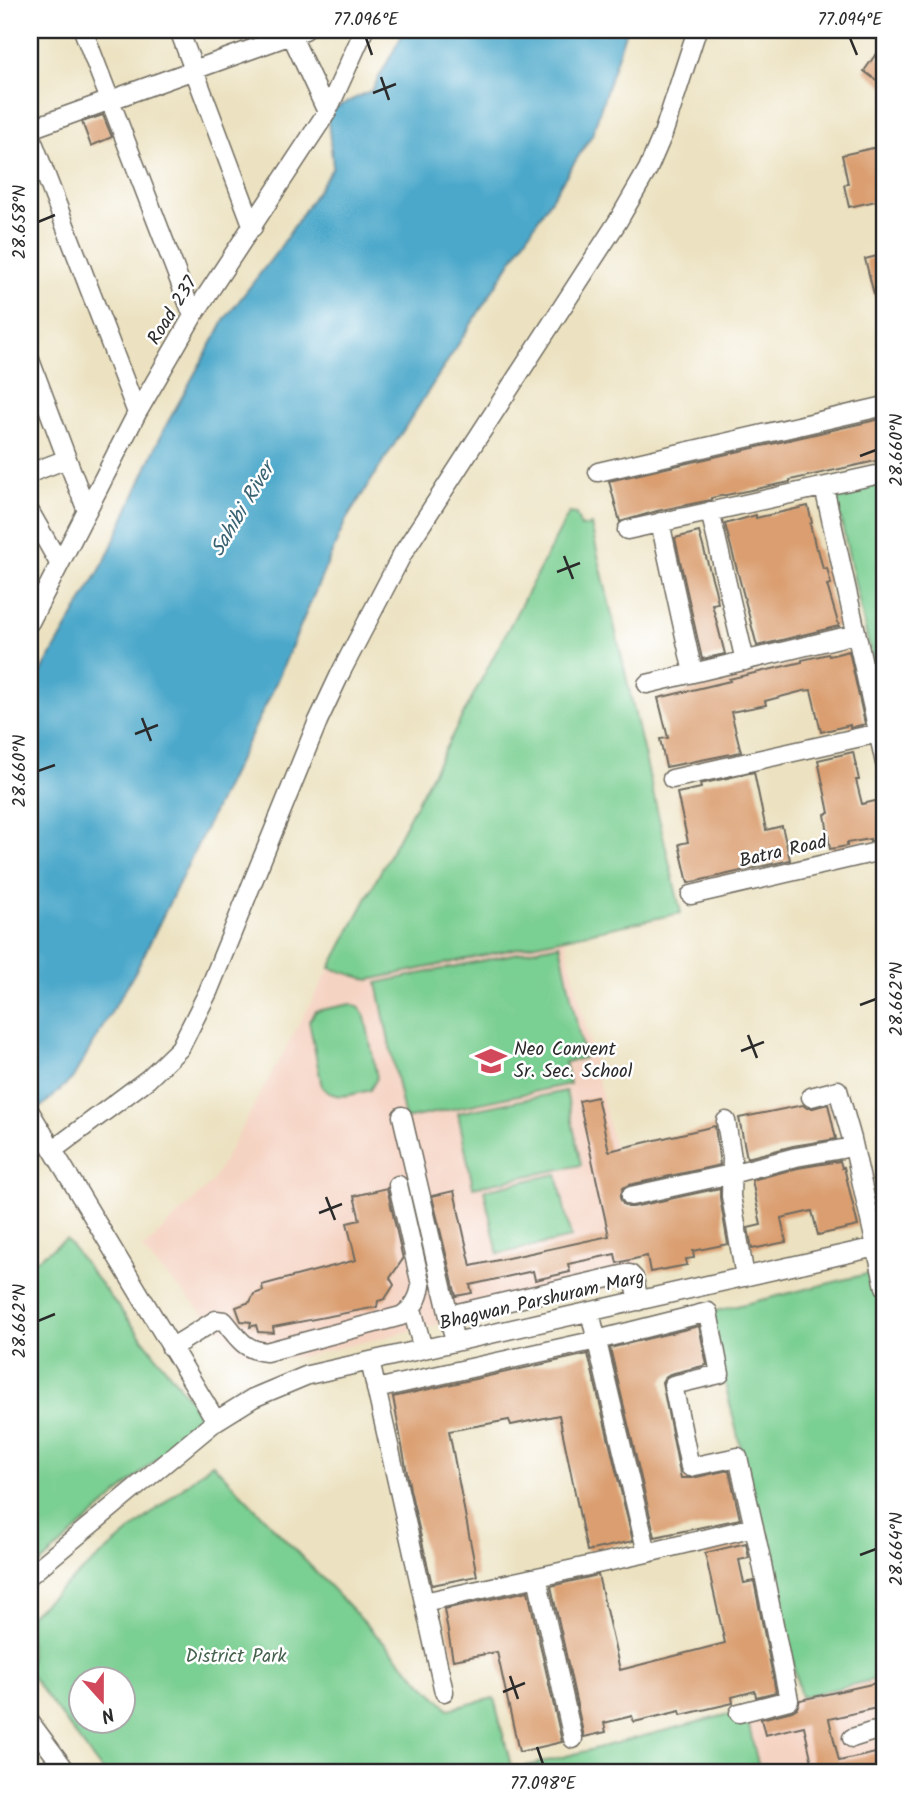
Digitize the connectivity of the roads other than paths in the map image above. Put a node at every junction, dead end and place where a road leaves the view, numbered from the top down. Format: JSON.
{"nodes":[{"id":1,"x":82,"y":30,"type":"edge"},
{"id":2,"x":179,"y":30,"type":"edge"},
{"id":3,"x":364,"y":30,"type":"edge"},
{"id":4,"x":697,"y":30,"type":"edge"},
{"id":5,"x":295,"y":31,"type":"edge"},
{"id":6,"x":194,"y":70,"type":"junction"},
{"id":7,"x":109,"y":100,"type":"junction"},
{"id":8,"x":327,"y":112,"type":"junction"},
{"id":9,"x":30,"y":129,"type":"edge"},
{"id":10,"x":30,"y":135,"type":"edge"},
{"id":11,"x":253,"y":227,"type":"junction"},
{"id":12,"x":193,"y":316,"type":"junction"},
{"id":13,"x":30,"y":360,"type":"edge"},
{"id":14,"x":885,"y":406,"type":"edge"},
{"id":15,"x":136,"y":413,"type":"junction"},
{"id":16,"x":67,"y":459,"type":"junction"},
{"id":17,"x":598,"y":472,"type":"dead end"},
{"id":18,"x":30,"y":473,"type":"edge"},
{"id":19,"x":885,"y":473,"type":"edge"},
{"id":20,"x":824,"y":487,"type":"junction"},
{"id":21,"x":87,"y":511,"type":"junction"},
{"id":22,"x":710,"y":511,"type":"junction"},
{"id":23,"x":30,"y":512,"type":"edge"},
{"id":24,"x":660,"y":522,"type":"junction"},
{"id":25,"x":627,"y":530,"type":"dead end"},
{"id":26,"x":60,"y":563,"type":"junction"},
{"id":27,"x":30,"y":622,"type":"edge"},
{"id":28,"x":856,"y":634,"type":"junction"},
{"id":29,"x":745,"y":661,"type":"junction"},
{"id":30,"x":693,"y":673,"type":"junction"},
{"id":31,"x":648,"y":684,"type":"dead end"},
{"id":32,"x":878,"y":733,"type":"junction"},
{"id":33,"x":885,"y":763,"type":"edge"},
{"id":34,"x":672,"y":779,"type":"dead end"},
{"id":35,"x":885,"y":850,"type":"edge"},
{"id":36,"x":691,"y":895,"type":"dead end"},
{"id":37,"x":811,"y":1097,"type":"dead end"},
{"id":38,"x":30,"y":1112,"type":"edge"},
{"id":39,"x":402,"y":1116,"type":"dead end"},
{"id":40,"x":726,"y":1121,"type":"dead end"},
{"id":41,"x":842,"y":1149,"type":"dead end"},
{"id":42,"x":53,"y":1150,"type":"junction"},
{"id":43,"x":731,"y":1174,"type":"junction"},
{"id":44,"x":398,"y":1185,"type":"dead end"},
{"id":45,"x":631,"y":1196,"type":"dead end"},
{"id":46,"x":880,"y":1246,"type":"edge"},
{"id":47,"x":746,"y":1277,"type":"junction"},
{"id":48,"x":702,"y":1287,"type":"junction"},
{"id":49,"x":885,"y":1287,"type":"edge"},
{"id":50,"x":639,"y":1301,"type":"junction"},
{"id":51,"x":412,"y":1309,"type":"junction"},
{"id":52,"x":590,"y":1311,"type":"junction"},
{"id":53,"x":708,"y":1312,"type":"junction"},
{"id":54,"x":449,"y":1315,"type":"junction"},
{"id":55,"x":597,"y":1340,"type":"junction"},
{"id":56,"x":455,"y":1342,"type":"junction"},
{"id":57,"x":171,"y":1348,"type":"junction"},
{"id":58,"x":423,"y":1349,"type":"junction"},
{"id":59,"x":370,"y":1361,"type":"junction"},
{"id":60,"x":376,"y":1389,"type":"junction"},
{"id":61,"x":216,"y":1421,"type":"junction"},
{"id":62,"x":754,"y":1527,"type":"junction"},
{"id":63,"x":647,"y":1553,"type":"junction"},
{"id":64,"x":30,"y":1575,"type":"edge"},
{"id":65,"x":537,"y":1577,"type":"junction"},
{"id":66,"x":424,"y":1602,"type":"junction"},
{"id":67,"x":444,"y":1692,"type":"dead end"},
{"id":68,"x":739,"y":1713,"type":"dead end"},
{"id":69,"x":30,"y":1722,"type":"edge"},
{"id":70,"x":885,"y":1730,"type":"edge"},
{"id":71,"x":852,"y":1738,"type":"dead end"},
{"id":72,"x":573,"y":1740,"type":"dead end"},
{"id":73,"x":68,"y":1772,"type":"edge"}],
"edges":[{"from":1,"to":7,"type":"street"},
{"from":2,"to":6,"type":"street"},
{"from":3,"to":8,"type":"street","name":"Road 237"},
{"from":4,"to":42,"type":"street"},
{"from":5,"to":6,"type":"street"},
{"from":5,"to":8,"type":"street"},
{"from":6,"to":7,"type":"street"},
{"from":6,"to":11,"type":"street"},
{"from":7,"to":9,"type":"street"},
{"from":7,"to":12,"type":"street"},
{"from":8,"to":11,"type":"street","name":"Road 237"},
{"from":10,"to":15,"type":"street"},
{"from":11,"to":12,"type":"street","name":"Road 237"},
{"from":12,"to":15,"type":"street","name":"Road 237"},
{"from":13,"to":16,"type":"street"},
{"from":14,"to":17,"type":"street"},
{"from":15,"to":21,"type":"street","name":"Road 237"},
{"from":16,"to":18,"type":"street"},
{"from":16,"to":21,"type":"street"},
{"from":19,"to":20,"type":"street"},
{"from":20,"to":22,"type":"street"},
{"from":20,"to":28,"type":"street"},
{"from":21,"to":26,"type":"street","name":"Road 237"},
{"from":22,"to":24,"type":"street"},
{"from":22,"to":29,"type":"street"},
{"from":23,"to":26,"type":"street"},
{"from":24,"to":25,"type":"street"},
{"from":24,"to":30,"type":"street"},
{"from":26,"to":27,"type":"street","name":"Road 237"},
{"from":28,"to":29,"type":"street"},
{"from":28,"to":32,"type":"street"},
{"from":29,"to":30,"type":"street"},
{"from":30,"to":31,"type":"street"},
{"from":32,"to":33,"type":"street"},
{"from":32,"to":34,"type":"street"},
{"from":35,"to":36,"type":"street","name":"Batra Road"},
{"from":37,"to":46,"type":"street"},
{"from":38,"to":42,"type":"street"},
{"from":39,"to":54,"type":"street"},
{"from":40,"to":43,"type":"street"},
{"from":41,"to":43,"type":"street"},
{"from":42,"to":57,"type":"street"},
{"from":43,"to":45,"type":"street"},
{"from":43,"to":47,"type":"street"},
{"from":44,"to":51,"type":"street"},
{"from":46,"to":47,"type":"street","name":"Bhagwan Parshuram Marg"},
{"from":46,"to":49,"type":"street"},
{"from":47,"to":48,"type":"street","name":"Bhagwan Parshuram Marg"},
{"from":48,"to":50,"type":"street","name":"Bhagwan Parshuram Marg"},
{"from":48,"to":53,"type":"street"},
{"from":50,"to":52,"type":"street","name":"Bhagwan Parshuram Marg"},
{"from":50,"to":54,"type":"street"},
{"from":51,"to":57,"type":"street"},
{"from":51,"to":58,"type":"street"},
{"from":52,"to":55,"type":"street"},
{"from":52,"to":56,"type":"street","name":"Bhagwan Parshuram Marg"},
{"from":53,"to":55,"type":"street"},
{"from":53,"to":62,"type":"street"},
{"from":54,"to":56,"type":"street"},
{"from":55,"to":60,"type":"street"},
{"from":55,"to":63,"type":"street"},
{"from":56,"to":58,"type":"street","name":"Bhagwan Parshuram Marg"},
{"from":57,"to":61,"type":"street"},
{"from":58,"to":59,"type":"street","name":"Bhagwan Parshuram Marg"},
{"from":59,"to":60,"type":"street"},
{"from":59,"to":61,"type":"street","name":"Bhagwan Parshuram Marg"},
{"from":60,"to":66,"type":"street"},
{"from":61,"to":64,"type":"street","name":"Bhagwan Parshuram Marg"},
{"from":62,"to":63,"type":"street"},
{"from":62,"to":68,"type":"street"},
{"from":63,"to":65,"type":"street"},
{"from":65,"to":66,"type":"street"},
{"from":65,"to":72,"type":"street"},
{"from":66,"to":67,"type":"street"},
{"from":69,"to":73,"type":"street"},
{"from":70,"to":71,"type":"street"}]}
